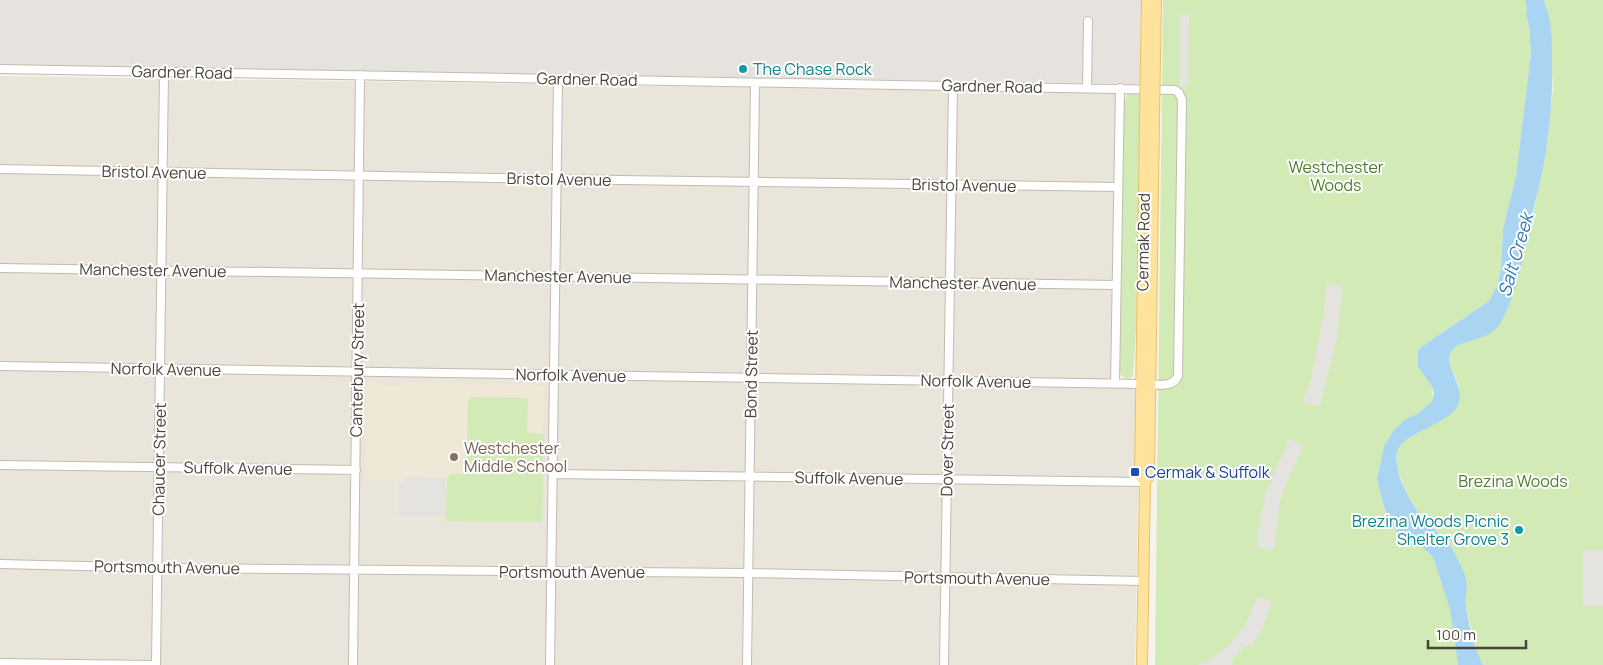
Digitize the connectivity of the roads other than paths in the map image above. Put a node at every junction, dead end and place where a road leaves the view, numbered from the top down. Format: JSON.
{"nodes":[{"id":1,"x":1147,"y":0,"type":"edge"},
{"id":2,"x":1156,"y":0,"type":"edge"},
{"id":3,"x":1088,"y":21,"type":"dead end"},
{"id":4,"x":0,"y":69,"type":"edge"},
{"id":5,"x":164,"y":72,"type":"junction"},
{"id":6,"x":360,"y":76,"type":"junction"},
{"id":7,"x":558,"y":79,"type":"junction"},
{"id":8,"x":755,"y":83,"type":"junction"},
{"id":9,"x":953,"y":86,"type":"junction"},
{"id":10,"x":1087,"y":88,"type":"junction"},
{"id":11,"x":1120,"y":88,"type":"junction"},
{"id":12,"x":1149,"y":118,"type":"junction"},
{"id":13,"x":0,"y":169,"type":"edge"},
{"id":14,"x":162,"y":172,"type":"junction"},
{"id":15,"x":359,"y":175,"type":"junction"},
{"id":16,"x":556,"y":179,"type":"junction"},
{"id":17,"x":754,"y":182,"type":"junction"},
{"id":18,"x":952,"y":184,"type":"junction"},
{"id":19,"x":1118,"y":187,"type":"junction"},
{"id":20,"x":0,"y":268,"type":"edge"},
{"id":21,"x":162,"y":270,"type":"junction"},
{"id":22,"x":358,"y":272,"type":"junction"},
{"id":23,"x":555,"y":276,"type":"junction"},
{"id":24,"x":753,"y":280,"type":"junction"},
{"id":25,"x":950,"y":283,"type":"junction"},
{"id":26,"x":1116,"y":285,"type":"junction"},
{"id":27,"x":0,"y":366,"type":"edge"},
{"id":28,"x":161,"y":370,"type":"junction"},
{"id":29,"x":357,"y":372,"type":"junction"},
{"id":30,"x":554,"y":374,"type":"junction"},
{"id":31,"x":751,"y":378,"type":"junction"},
{"id":32,"x":949,"y":381,"type":"junction"},
{"id":33,"x":1115,"y":384,"type":"junction"},
{"id":34,"x":1146,"y":384,"type":"junction"},
{"id":35,"x":0,"y":465,"type":"edge"},
{"id":36,"x":159,"y":468,"type":"junction"},
{"id":37,"x":356,"y":470,"type":"junction"},
{"id":38,"x":552,"y":474,"type":"junction"},
{"id":39,"x":750,"y":476,"type":"junction"},
{"id":40,"x":947,"y":480,"type":"junction"},
{"id":41,"x":1145,"y":482,"type":"junction"},
{"id":42,"x":0,"y":564,"type":"edge"},
{"id":43,"x":158,"y":568,"type":"junction"},
{"id":44,"x":354,"y":569,"type":"junction"},
{"id":45,"x":551,"y":572,"type":"junction"},
{"id":46,"x":748,"y":573,"type":"junction"},
{"id":47,"x":945,"y":577,"type":"junction"},
{"id":48,"x":1143,"y":581,"type":"junction"},
{"id":49,"x":0,"y":663,"type":"edge"},
{"id":50,"x":155,"y":665,"type":"edge"},
{"id":51,"x":353,"y":665,"type":"edge"},
{"id":52,"x":550,"y":665,"type":"edge"},
{"id":53,"x":747,"y":665,"type":"edge"},
{"id":54,"x":944,"y":665,"type":"edge"},
{"id":55,"x":1142,"y":665,"type":"edge"}],
"edges":[{"from":1,"to":12,"type":"main road","name":"Cermak Road","bridge":true},
{"from":2,"to":12,"type":"main road","name":"Cermak Road","bridge":true},
{"from":3,"to":10,"type":"street"},
{"from":4,"to":5,"type":"street","name":"Gardner Road"},
{"from":5,"to":6,"type":"street","name":"Gardner Road"},
{"from":5,"to":14,"type":"street","name":"Chaucer Street"},
{"from":6,"to":7,"type":"street","name":"Gardner Road"},
{"from":6,"to":15,"type":"street","name":"Canterbury Street"},
{"from":7,"to":8,"type":"street","name":"Gardner Road"},
{"from":7,"to":16,"type":"street"},
{"from":8,"to":9,"type":"street","name":"Gardner Road"},
{"from":8,"to":17,"type":"street","name":"Bond Street"},
{"from":9,"to":10,"type":"street","name":"Gardner Road"},
{"from":9,"to":18,"type":"street","name":"Dover Street"},
{"from":10,"to":11,"type":"street","name":"Gardner Road"},
{"from":11,"to":19,"type":"street","name":"Cermak Road"},
{"from":11,"to":34,"type":"street","name":"Gardner Road"},
{"from":12,"to":34,"type":"main road","name":"Cermak Road"},
{"from":13,"to":14,"type":"street","name":"Bristol Avenue"},
{"from":14,"to":15,"type":"street","name":"Bristol Avenue"},
{"from":14,"to":21,"type":"street","name":"Chaucer Street"},
{"from":15,"to":16,"type":"street","name":"Bristol Avenue"},
{"from":15,"to":22,"type":"street","name":"Canterbury Street"},
{"from":16,"to":17,"type":"street","name":"Bristol Avenue"},
{"from":16,"to":23,"type":"street"},
{"from":17,"to":18,"type":"street","name":"Bristol Avenue"},
{"from":17,"to":24,"type":"street","name":"Bond Street"},
{"from":18,"to":19,"type":"street","name":"Bristol Avenue"},
{"from":18,"to":25,"type":"street","name":"Dover Street"},
{"from":19,"to":26,"type":"street","name":"Cermak Road"},
{"from":20,"to":21,"type":"street","name":"Manchester Avenue"},
{"from":21,"to":22,"type":"street","name":"Manchester Avenue"},
{"from":21,"to":28,"type":"street","name":"Chaucer Street"},
{"from":22,"to":23,"type":"street","name":"Manchester Avenue"},
{"from":22,"to":29,"type":"street","name":"Canterbury Street"},
{"from":23,"to":24,"type":"street","name":"Manchester Avenue"},
{"from":23,"to":30,"type":"street"},
{"from":24,"to":25,"type":"street","name":"Manchester Avenue"},
{"from":24,"to":31,"type":"street","name":"Bond Street"},
{"from":25,"to":26,"type":"street","name":"Manchester Avenue"},
{"from":25,"to":32,"type":"street","name":"Dover Street"},
{"from":26,"to":33,"type":"street","name":"Cermak Road"},
{"from":27,"to":28,"type":"street","name":"Norfolk Avenue"},
{"from":28,"to":29,"type":"street","name":"Norfolk Avenue"},
{"from":28,"to":36,"type":"street","name":"Chaucer Street"},
{"from":29,"to":30,"type":"street","name":"Norfolk Avenue"},
{"from":29,"to":37,"type":"street","name":"Canterbury Street"},
{"from":30,"to":31,"type":"street","name":"Norfolk Avenue"},
{"from":30,"to":38,"type":"street"},
{"from":31,"to":32,"type":"street","name":"Norfolk Avenue"},
{"from":31,"to":39,"type":"street","name":"Bond Street"},
{"from":32,"to":33,"type":"street","name":"Norfolk Avenue"},
{"from":32,"to":40,"type":"street","name":"Dover Street"},
{"from":33,"to":34,"type":"street","name":"Norfolk Avenue"},
{"from":34,"to":41,"type":"main road","name":"Cermak Road"},
{"from":35,"to":36,"type":"street","name":"Suffolk Avenue"},
{"from":36,"to":37,"type":"street","name":"Suffolk Avenue"},
{"from":36,"to":43,"type":"street","name":"Chaucer Street"},
{"from":37,"to":44,"type":"street","name":"Canterbury Street"},
{"from":38,"to":39,"type":"street","name":"Suffolk Avenue"},
{"from":38,"to":45,"type":"street"},
{"from":39,"to":40,"type":"street","name":"Suffolk Avenue"},
{"from":39,"to":46,"type":"street","name":"Bond Street"},
{"from":40,"to":41,"type":"street","name":"Suffolk Avenue"},
{"from":40,"to":47,"type":"street","name":"Dover Street"},
{"from":41,"to":48,"type":"main road","name":"Cermak Road"},
{"from":42,"to":43,"type":"street","name":"Portsmouth Avenue"},
{"from":43,"to":44,"type":"street","name":"Portsmouth Avenue"},
{"from":43,"to":50,"type":"street","name":"Chaucer Street"},
{"from":44,"to":45,"type":"street","name":"Portsmouth Avenue"},
{"from":44,"to":51,"type":"street","name":"Canterbury Street"},
{"from":45,"to":46,"type":"street","name":"Portsmouth Avenue"},
{"from":45,"to":52,"type":"street"},
{"from":46,"to":47,"type":"street","name":"Portsmouth Avenue"},
{"from":46,"to":53,"type":"street","name":"Bond Street"},
{"from":47,"to":48,"type":"street","name":"Portsmouth Avenue"},
{"from":47,"to":54,"type":"street","name":"Dover Street"},
{"from":48,"to":55,"type":"main road","name":"Cermak Road"},
{"from":49,"to":50,"type":"street"}]}
